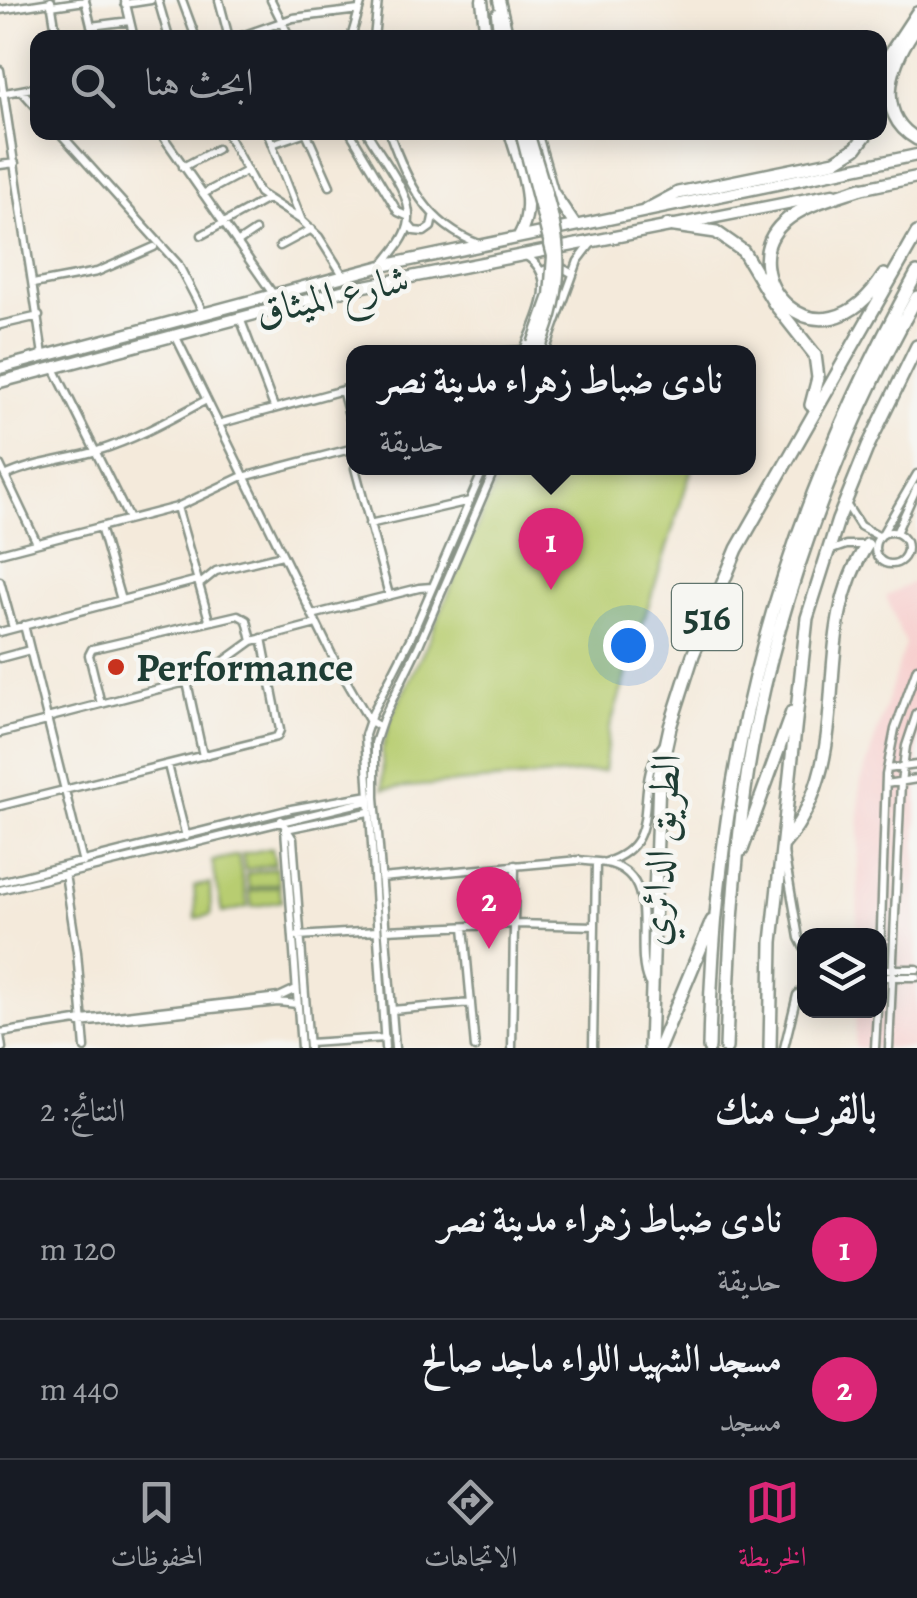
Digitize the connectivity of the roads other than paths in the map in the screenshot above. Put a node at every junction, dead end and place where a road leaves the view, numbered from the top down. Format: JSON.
{"nodes":[{"id":1,"x":154,"y":0,"type":"edge"},
{"id":2,"x":182,"y":0,"type":"edge"},
{"id":3,"x":219,"y":0,"type":"edge"},
{"id":4,"x":271,"y":0,"type":"edge"},
{"id":5,"x":362,"y":0,"type":"edge"},
{"id":6,"x":498,"y":0,"type":"edge"},
{"id":7,"x":85,"y":1,"type":"edge"},
{"id":8,"x":482,"y":1,"type":"edge"},
{"id":9,"x":125,"y":2,"type":"edge"},
{"id":10,"x":377,"y":2,"type":"edge"},
{"id":11,"x":51,"y":3,"type":"edge"},
{"id":12,"x":0,"y":10,"type":"edge"},
{"id":13,"x":359,"y":10,"type":"junction"},
{"id":14,"x":917,"y":12,"type":"edge"},
{"id":15,"x":130,"y":20,"type":"junction"},
{"id":16,"x":280,"y":22,"type":"junction"},
{"id":17,"x":91,"y":26,"type":"junction"},
{"id":18,"x":917,"y":26,"type":"edge"},
{"id":19,"x":56,"y":30,"type":"edge"},
{"id":20,"x":92,"y":30,"type":"edge"},
{"id":21,"x":132,"y":30,"type":"edge"},
{"id":22,"x":166,"y":30,"type":"edge"},
{"id":23,"x":193,"y":30,"type":"edge"},
{"id":24,"x":229,"y":30,"type":"edge"},
{"id":25,"x":256,"y":30,"type":"edge"},
{"id":26,"x":285,"y":30,"type":"edge"},
{"id":27,"x":354,"y":30,"type":"edge"},
{"id":28,"x":375,"y":30,"type":"edge"},
{"id":29,"x":491,"y":30,"type":"edge"},
{"id":30,"x":494,"y":30,"type":"edge"},
{"id":31,"x":506,"y":30,"type":"edge"},
{"id":32,"x":0,"y":70,"type":"edge"},
{"id":33,"x":887,"y":76,"type":"edge"},
{"id":34,"x":887,"y":86,"type":"edge"},
{"id":35,"x":30,"y":88,"type":"edge"},
{"id":36,"x":21,"y":90,"type":"junction"},
{"id":37,"x":3,"y":93,"type":"edge"},
{"id":38,"x":887,"y":96,"type":"edge"},
{"id":39,"x":30,"y":100,"type":"edge"},
{"id":40,"x":917,"y":138,"type":"edge"},
{"id":41,"x":66,"y":140,"type":"edge"},
{"id":42,"x":165,"y":140,"type":"edge"},
{"id":43,"x":230,"y":140,"type":"edge"},
{"id":44,"x":270,"y":140,"type":"edge"},
{"id":45,"x":283,"y":140,"type":"edge"},
{"id":46,"x":310,"y":140,"type":"edge"},
{"id":47,"x":355,"y":140,"type":"edge"},
{"id":48,"x":372,"y":140,"type":"edge"},
{"id":49,"x":393,"y":140,"type":"edge"},
{"id":50,"x":512,"y":140,"type":"edge"},
{"id":51,"x":523,"y":140,"type":"edge"},
{"id":52,"x":534,"y":140,"type":"edge"},
{"id":53,"x":535,"y":140,"type":"edge"},
{"id":54,"x":862,"y":140,"type":"edge"},
{"id":55,"x":272,"y":144,"type":"junction"},
{"id":56,"x":217,"y":149,"type":"dead end"},
{"id":57,"x":917,"y":155,"type":"edge"},
{"id":58,"x":16,"y":163,"type":"junction"},
{"id":59,"x":0,"y":165,"type":"edge"},
{"id":60,"x":182,"y":167,"type":"junction"},
{"id":61,"x":246,"y":170,"type":"junction"},
{"id":62,"x":917,"y":177,"type":"edge"},
{"id":63,"x":330,"y":186,"type":"dead end"},
{"id":64,"x":861,"y":188,"type":"junction"},
{"id":65,"x":202,"y":194,"type":"junction"},
{"id":66,"x":555,"y":197,"type":"junction"},
{"id":67,"x":267,"y":200,"type":"junction"},
{"id":68,"x":528,"y":204,"type":"junction"},
{"id":69,"x":646,"y":210,"type":"junction"},
{"id":70,"x":433,"y":217,"type":"junction"},
{"id":71,"x":302,"y":221,"type":"junction"},
{"id":72,"x":409,"y":221,"type":"junction"},
{"id":73,"x":225,"y":224,"type":"junction"},
{"id":74,"x":575,"y":225,"type":"junction"},
{"id":75,"x":668,"y":225,"type":"junction"},
{"id":76,"x":312,"y":229,"type":"junction"},
{"id":77,"x":256,"y":231,"type":"dead end"},
{"id":78,"x":917,"y":232,"type":"edge"},
{"id":79,"x":202,"y":234,"type":"dead end"},
{"id":80,"x":519,"y":236,"type":"junction"},
{"id":81,"x":598,"y":238,"type":"junction"},
{"id":82,"x":237,"y":243,"type":"junction"},
{"id":83,"x":480,"y":244,"type":"junction"},
{"id":84,"x":154,"y":246,"type":"dead end"},
{"id":85,"x":280,"y":246,"type":"dead end"},
{"id":86,"x":520,"y":254,"type":"junction"},
{"id":87,"x":382,"y":266,"type":"junction"},
{"id":88,"x":542,"y":271,"type":"junction"},
{"id":89,"x":917,"y":273,"type":"edge"},
{"id":90,"x":574,"y":274,"type":"junction"},
{"id":91,"x":344,"y":275,"type":"junction"},
{"id":92,"x":34,"y":284,"type":"junction"},
{"id":93,"x":273,"y":295,"type":"junction"},
{"id":94,"x":917,"y":297,"type":"edge"},
{"id":95,"x":204,"y":315,"type":"junction"},
{"id":96,"x":39,"y":316,"type":"junction"},
{"id":97,"x":240,"y":317,"type":"junction"},
{"id":98,"x":0,"y":326,"type":"edge"},
{"id":99,"x":175,"y":334,"type":"junction"},
{"id":100,"x":534,"y":345,"type":"edge"},
{"id":101,"x":535,"y":345,"type":"edge"},
{"id":102,"x":535,"y":345,"type":"edge"},
{"id":103,"x":536,"y":345,"type":"edge"},
{"id":104,"x":917,"y":346,"type":"edge"},
{"id":105,"x":44,"y":357,"type":"junction"},
{"id":106,"x":917,"y":360,"type":"edge"},
{"id":107,"x":53,"y":367,"type":"junction"},
{"id":108,"x":0,"y":368,"type":"edge"},
{"id":109,"x":902,"y":376,"type":"junction"},
{"id":110,"x":0,"y":382,"type":"edge"},
{"id":111,"x":346,"y":389,"type":"edge"},
{"id":112,"x":342,"y":390,"type":"junction"},
{"id":113,"x":206,"y":400,"type":"junction"},
{"id":114,"x":346,"y":405,"type":"edge"},
{"id":115,"x":274,"y":407,"type":"junction"},
{"id":116,"x":218,"y":424,"type":"junction"},
{"id":117,"x":346,"y":451,"type":"edge"},
{"id":118,"x":96,"y":452,"type":"junction"},
{"id":119,"x":790,"y":452,"type":"junction"},
{"id":120,"x":0,"y":465,"type":"edge"},
{"id":121,"x":917,"y":474,"type":"edge"},
{"id":122,"x":357,"y":475,"type":"edge"},
{"id":123,"x":481,"y":475,"type":"edge"},
{"id":124,"x":492,"y":475,"type":"edge"},
{"id":125,"x":5,"y":476,"type":"junction"},
{"id":126,"x":243,"y":477,"type":"junction"},
{"id":127,"x":917,"y":486,"type":"edge"},
{"id":128,"x":470,"y":501,"type":"junction"},
{"id":129,"x":845,"y":504,"type":"junction"},
{"id":130,"x":177,"y":507,"type":"junction"},
{"id":131,"x":129,"y":519,"type":"junction"},
{"id":132,"x":369,"y":524,"type":"junction"},
{"id":133,"x":460,"y":524,"type":"junction"},
{"id":134,"x":100,"y":527,"type":"junction"},
{"id":135,"x":470,"y":527,"type":"junction"},
{"id":136,"x":896,"y":532,"type":"junction"},
{"id":137,"x":880,"y":536,"type":"junction"},
{"id":138,"x":37,"y":543,"type":"junction"},
{"id":139,"x":871,"y":547,"type":"junction"},
{"id":140,"x":826,"y":552,"type":"junction"},
{"id":141,"x":0,"y":553,"type":"edge"},
{"id":142,"x":282,"y":554,"type":"junction"},
{"id":143,"x":906,"y":554,"type":"junction"},
{"id":144,"x":917,"y":556,"type":"edge"},
{"id":145,"x":0,"y":581,"type":"edge"},
{"id":146,"x":198,"y":582,"type":"junction"},
{"id":147,"x":433,"y":588,"type":"junction"},
{"id":148,"x":389,"y":595,"type":"junction"},
{"id":149,"x":121,"y":600,"type":"junction"},
{"id":150,"x":312,"y":615,"type":"junction"},
{"id":151,"x":209,"y":620,"type":"junction"},
{"id":152,"x":316,"y":624,"type":"junction"},
{"id":153,"x":24,"y":626,"type":"junction"},
{"id":154,"x":13,"y":628,"type":"junction"},
{"id":155,"x":0,"y":632,"type":"edge"},
{"id":156,"x":262,"y":638,"type":"junction"},
{"id":157,"x":252,"y":641,"type":"junction"},
{"id":158,"x":30,"y":650,"type":"junction"},
{"id":159,"x":0,"y":658,"type":"edge"},
{"id":160,"x":917,"y":668,"type":"edge"},
{"id":161,"x":187,"y":682,"type":"junction"},
{"id":162,"x":799,"y":697,"type":"junction"},
{"id":163,"x":100,"y":704,"type":"junction"},
{"id":164,"x":917,"y":713,"type":"edge"},
{"id":165,"x":47,"y":719,"type":"junction"},
{"id":166,"x":369,"y":720,"type":"junction"},
{"id":167,"x":380,"y":726,"type":"junction"},
{"id":168,"x":0,"y":733,"type":"edge"},
{"id":169,"x":666,"y":742,"type":"junction"},
{"id":170,"x":203,"y":756,"type":"junction"},
{"id":171,"x":168,"y":765,"type":"junction"},
{"id":172,"x":917,"y":765,"type":"edge"},
{"id":173,"x":902,"y":768,"type":"junction"},
{"id":174,"x":887,"y":770,"type":"junction"},
{"id":175,"x":917,"y":780,"type":"edge"},
{"id":176,"x":901,"y":782,"type":"junction"},
{"id":177,"x":886,"y":784,"type":"junction"},
{"id":178,"x":65,"y":790,"type":"junction"},
{"id":179,"x":370,"y":797,"type":"junction"},
{"id":180,"x":0,"y":806,"type":"edge"},
{"id":181,"x":368,"y":812,"type":"junction"},
{"id":182,"x":292,"y":813,"type":"junction"},
{"id":183,"x":281,"y":820,"type":"junction"},
{"id":184,"x":284,"y":829,"type":"junction"},
{"id":185,"x":187,"y":839,"type":"junction"},
{"id":186,"x":782,"y":846,"type":"junction"},
{"id":187,"x":600,"y":863,"type":"junction"},
{"id":188,"x":84,"y":865,"type":"junction"},
{"id":189,"x":515,"y":865,"type":"junction"},
{"id":190,"x":735,"y":873,"type":"junction"},
{"id":191,"x":65,"y":874,"type":"junction"},
{"id":192,"x":381,"y":878,"type":"junction"},
{"id":193,"x":0,"y":882,"type":"edge"},
{"id":194,"x":0,"y":890,"type":"edge"},
{"id":195,"x":716,"y":913,"type":"junction"},
{"id":196,"x":515,"y":924,"type":"junction"},
{"id":197,"x":595,"y":926,"type":"junction"},
{"id":198,"x":464,"y":927,"type":"junction"},
{"id":199,"x":797,"y":928,"type":"edge"},
{"id":200,"x":881,"y":928,"type":"edge"},
{"id":201,"x":381,"y":931,"type":"junction"},
{"id":202,"x":296,"y":936,"type":"junction"},
{"id":203,"x":917,"y":969,"type":"edge"},
{"id":204,"x":887,"y":972,"type":"edge"},
{"id":205,"x":893,"y":975,"type":"junction"},
{"id":206,"x":887,"y":976,"type":"edge"},
{"id":207,"x":917,"y":978,"type":"edge"},
{"id":208,"x":652,"y":988,"type":"junction"},
{"id":209,"x":296,"y":989,"type":"junction"},
{"id":210,"x":797,"y":995,"type":"edge"},
{"id":211,"x":298,"y":1004,"type":"junction"},
{"id":212,"x":472,"y":1004,"type":"junction"},
{"id":213,"x":392,"y":1010,"type":"junction"},
{"id":214,"x":877,"y":1018,"type":"edge"},
{"id":215,"x":81,"y":1022,"type":"junction"},
{"id":216,"x":0,"y":1034,"type":"edge"},
{"id":217,"x":876,"y":1037,"type":"junction"},
{"id":218,"x":385,"y":1038,"type":"junction"},
{"id":219,"x":890,"y":1038,"type":"junction"},
{"id":220,"x":306,"y":1046,"type":"edge"},
{"id":221,"x":2,"y":1048,"type":"edge"},
{"id":222,"x":86,"y":1048,"type":"edge"},
{"id":223,"x":386,"y":1048,"type":"edge"},
{"id":224,"x":394,"y":1048,"type":"edge"},
{"id":225,"x":475,"y":1048,"type":"edge"},
{"id":226,"x":512,"y":1048,"type":"edge"},
{"id":227,"x":593,"y":1048,"type":"edge"},
{"id":228,"x":650,"y":1048,"type":"edge"},
{"id":229,"x":659,"y":1048,"type":"edge"},
{"id":230,"x":709,"y":1048,"type":"edge"},
{"id":231,"x":726,"y":1048,"type":"edge"},
{"id":232,"x":770,"y":1048,"type":"edge"},
{"id":233,"x":784,"y":1048,"type":"edge"},
{"id":234,"x":875,"y":1048,"type":"edge"},
{"id":235,"x":889,"y":1048,"type":"edge"}],
"edges":[{"from":1,"to":9,"type":"street"},
{"from":1,"to":22,"type":"street"},
{"from":2,"to":23,"type":"street"},
{"from":3,"to":24,"type":"street"},
{"from":4,"to":16,"type":"street"},
{"from":5,"to":13,"type":"street"},
{"from":6,"to":30,"type":"main road"},
{"from":6,"to":31,"type":"main road"},
{"from":7,"to":11,"type":"street"},
{"from":7,"to":17,"type":"street"},
{"from":8,"to":29,"type":"main road"},
{"from":9,"to":15,"type":"street"},
{"from":10,"to":28,"type":"street"},
{"from":11,"to":12,"type":"street"},
{"from":11,"to":19,"type":"street"},
{"from":13,"to":16,"type":"street"},
{"from":13,"to":27,"type":"street"},
{"from":14,"to":33,"type":"highway"},
{"from":15,"to":17,"type":"street"},
{"from":15,"to":21,"type":"street"},
{"from":16,"to":25,"type":"street"},
{"from":16,"to":26,"type":"street"},
{"from":17,"to":20,"type":"street"},
{"from":18,"to":34,"type":"highway"},
{"from":32,"to":37,"type":"street"},
{"from":35,"to":36,"type":"street"},
{"from":36,"to":37,"type":"street"},
{"from":36,"to":39,"type":"street"},
{"from":37,"to":58,"type":"street"},
{"from":38,"to":40,"type":"highway"},
{"from":41,"to":95,"type":"street"},
{"from":42,"to":60,"type":"street"},
{"from":43,"to":61,"type":"street"},
{"from":44,"to":55,"type":"street"},
{"from":45,"to":55,"type":"street"},
{"from":46,"to":63,"type":"street"},
{"from":47,"to":72,"type":"street"},
{"from":48,"to":72,"type":"street"},
{"from":49,"to":70,"type":"street"},
{"from":50,"to":68,"type":"main road"},
{"from":51,"to":101,"type":"main road","bridge":true},
{"from":52,"to":102,"type":"main road","bridge":true},
{"from":53,"to":66,"type":"main road"},
{"from":54,"to":69,"type":"highway"},
{"from":55,"to":71,"type":"street"},
{"from":56,"to":60,"type":"street"},
{"from":57,"to":69,"type":"main road","name":"شارع الميثاق"},
{"from":58,"to":59,"type":"street"},
{"from":58,"to":92,"type":"street"},
{"from":60,"to":65,"type":"street"},
{"from":61,"to":65,"type":"street"},
{"from":61,"to":67,"type":"street"},
{"from":62,"to":64,"type":"main road","name":"شارع الميثاق"},
{"from":64,"to":75,"type":"main road","name":"شارع الميثاق"},
{"from":64,"to":78,"type":"highway","number":"516"},
{"from":65,"to":73,"type":"street"},
{"from":66,"to":68,"type":"main road"},
{"from":66,"to":74,"type":"main road"},
{"from":67,"to":71,"type":"street"},
{"from":67,"to":73,"type":"street"},
{"from":68,"to":80,"type":"main road"},
{"from":69,"to":74,"type":"main road","name":"شارع الميثاق"},
{"from":70,"to":72,"type":"street"},
{"from":70,"to":83,"type":"street"},
{"from":71,"to":76,"type":"street"},
{"from":72,"to":87,"type":"street"},
{"from":73,"to":79,"type":"street"},
{"from":73,"to":82,"type":"street"},
{"from":74,"to":80,"type":"main road","name":"شارع الميثاق"},
{"from":75,"to":81,"type":"main road","name":"شارع الميثاق"},
{"from":75,"to":119,"type":"highway","number":"516"},
{"from":76,"to":85,"type":"street"},
{"from":76,"to":91,"type":"street"},
{"from":77,"to":82,"type":"street"},
{"from":78,"to":119,"type":"highway","name":"الطريق الدائري","number":"516"},
{"from":80,"to":83,"type":"main road","name":"شارع الميثاق"},
{"from":81,"to":86,"type":"main road","name":"شارع الميثاق"},
{"from":81,"to":90,"type":"street"},
{"from":82,"to":93,"type":"street"},
{"from":83,"to":87,"type":"main road","name":"شارع الميثاق"},
{"from":84,"to":92,"type":"street"},
{"from":86,"to":88,"type":"street"},
{"from":86,"to":97,"type":"main road","name":"شارع الميثاق"},
{"from":87,"to":91,"type":"main road","name":"شارع الميثاق"},
{"from":88,"to":90,"type":"street"},
{"from":88,"to":100,"type":"street"},
{"from":89,"to":195,"type":"highway","name":"الطريق الدائري","number":"516"},
{"from":90,"to":103,"type":"street"},
{"from":91,"to":93,"type":"main road","name":"شارع الميثاق"},
{"from":92,"to":96,"type":"street"},
{"from":93,"to":95,"type":"main road","name":"شارع الميثاق"},
{"from":94,"to":190,"type":"highway","name":"الطريق الدائري","number":"516"},
{"from":95,"to":105,"type":"main road","name":"شارع الميثاق"},
{"from":96,"to":98,"type":"street"},
{"from":96,"to":105,"type":"street"},
{"from":97,"to":99,"type":"main road","name":"شارع الميثاق"},
{"from":97,"to":115,"type":"street"},
{"from":99,"to":107,"type":"main road","name":"شارع الميثاق"},
{"from":99,"to":113,"type":"street"},
{"from":104,"to":109,"type":"highway","number":"516"},
{"from":105,"to":108,"type":"main road","name":"شارع الميثاق"},
{"from":106,"to":109,"type":"highway","number":"516"},
{"from":107,"to":110,"type":"main road","name":"شارع الميثاق"},
{"from":107,"to":118,"type":"street"},
{"from":109,"to":129,"type":"highway","number":"516"},
{"from":111,"to":112,"type":"street"},
{"from":112,"to":114,"type":"street"},
{"from":112,"to":115,"type":"street"},
{"from":113,"to":116,"type":"street"},
{"from":113,"to":118,"type":"street"},
{"from":115,"to":116,"type":"street"},
{"from":116,"to":126,"type":"street"},
{"from":117,"to":126,"type":"street"},
{"from":118,"to":125,"type":"street"},
{"from":118,"to":131,"type":"street"},
{"from":119,"to":169,"type":"highway","name":"الطريق الدائري","number":"516"},
{"from":120,"to":125,"type":"street"},
{"from":121,"to":137,"type":"street"},
{"from":122,"to":132,"type":"street"},
{"from":123,"to":128,"type":"street"},
{"from":124,"to":135,"type":"street"},
{"from":125,"to":138,"type":"street"},
{"from":126,"to":130,"type":"street"},
{"from":126,"to":142,"type":"street"},
{"from":127,"to":136,"type":"street"},
{"from":128,"to":132,"type":"street"},
{"from":128,"to":133,"type":"street"},
{"from":129,"to":137,"type":"street"},
{"from":129,"to":140,"type":"highway","number":"516"},
{"from":130,"to":131,"type":"street"},
{"from":130,"to":146,"type":"street"},
{"from":131,"to":134,"type":"street"},
{"from":132,"to":148,"type":"street"},
{"from":133,"to":135,"type":"street"},
{"from":133,"to":147,"type":"street"},
{"from":134,"to":138,"type":"street"},
{"from":134,"to":149,"type":"street"},
{"from":135,"to":167,"type":"street"},
{"from":136,"to":137,"type":"street"},
{"from":136,"to":143,"type":"street"},
{"from":137,"to":139,"type":"street"},
{"from":138,"to":141,"type":"street"},
{"from":139,"to":140,"type":"street"},
{"from":139,"to":143,"type":"street"},
{"from":139,"to":186,"type":"highway"},
{"from":140,"to":162,"type":"highway","number":"516"},
{"from":142,"to":146,"type":"street"},
{"from":142,"to":150,"type":"street"},
{"from":143,"to":144,"type":"street"},
{"from":145,"to":154,"type":"street"},
{"from":146,"to":149,"type":"street"},
{"from":146,"to":151,"type":"street"},
{"from":147,"to":148,"type":"street"},
{"from":147,"to":166,"type":"street"},
{"from":148,"to":150,"type":"street"},
{"from":149,"to":153,"type":"street"},
{"from":150,"to":152,"type":"street"},
{"from":151,"to":157,"type":"street"},
{"from":151,"to":163,"type":"street"},
{"from":152,"to":156,"type":"street"},
{"from":152,"to":166,"type":"street"},
{"from":153,"to":154,"type":"street"},
{"from":153,"to":158,"type":"street"},
{"from":154,"to":155,"type":"street"},
{"from":156,"to":157,"type":"street"},
{"from":156,"to":170,"type":"street"},
{"from":157,"to":161,"type":"street"},
{"from":158,"to":159,"type":"street"},
{"from":158,"to":165,"type":"street"},
{"from":160,"to":174,"type":"street"},
{"from":161,"to":163,"type":"street"},
{"from":161,"to":170,"type":"street"},
{"from":162,"to":186,"type":"highway","number":"516"},
{"from":162,"to":190,"type":"highway","number":"516"},
{"from":163,"to":165,"type":"street"},
{"from":164,"to":173,"type":"street"},
{"from":165,"to":168,"type":"street"},
{"from":165,"to":178,"type":"street"},
{"from":166,"to":167,"type":"street"},
{"from":166,"to":179,"type":"street"},
{"from":167,"to":179,"type":"street"},
{"from":169,"to":187,"type":"street"},
{"from":169,"to":208,"type":"highway","name":"الطريق الدائري","number":"516"},
{"from":170,"to":171,"type":"street"},
{"from":171,"to":178,"type":"street"},
{"from":171,"to":185,"type":"street"},
{"from":172,"to":173,"type":"street"},
{"from":173,"to":174,"type":"street"},
{"from":173,"to":176,"type":"street"},
{"from":174,"to":177,"type":"street"},
{"from":175,"to":176,"type":"street"},
{"from":176,"to":177,"type":"street"},
{"from":176,"to":205,"type":"street"},
{"from":177,"to":200,"type":"street"},
{"from":178,"to":180,"type":"street"},
{"from":178,"to":188,"type":"street"},
{"from":179,"to":181,"type":"street"},
{"from":179,"to":182,"type":"street"},
{"from":179,"to":192,"type":"street"},
{"from":181,"to":184,"type":"street"},
{"from":181,"to":201,"type":"street"},
{"from":182,"to":183,"type":"street"},
{"from":182,"to":185,"type":"street"},
{"from":183,"to":184,"type":"street"},
{"from":183,"to":185,"type":"street"},
{"from":184,"to":202,"type":"street"},
{"from":185,"to":188,"type":"street"},
{"from":186,"to":199,"type":"street"},
{"from":186,"to":232,"type":"highway","number":"516"},
{"from":187,"to":189,"type":"street"},
{"from":187,"to":197,"type":"street"},
{"from":187,"to":208,"type":"street"},
{"from":188,"to":191,"type":"street"},
{"from":188,"to":193,"type":"street"},
{"from":189,"to":192,"type":"street"},
{"from":189,"to":196,"type":"street"},
{"from":190,"to":231,"type":"highway","name":"الطريق الدائري","number":"516"},
{"from":191,"to":194,"type":"street"},
{"from":191,"to":215,"type":"street"},
{"from":192,"to":201,"type":"street"},
{"from":195,"to":229,"type":"highway"},
{"from":195,"to":230,"type":"highway","name":"الطريق الدائري","number":"516"},
{"from":196,"to":197,"type":"street"},
{"from":196,"to":198,"type":"street"},
{"from":196,"to":226,"type":"street"},
{"from":197,"to":227,"type":"street"},
{"from":198,"to":201,"type":"street"},
{"from":198,"to":212,"type":"street"},
{"from":201,"to":202,"type":"street"},
{"from":201,"to":213,"type":"street"},
{"from":201,"to":218,"type":"street"},
{"from":202,"to":209,"type":"street"},
{"from":202,"to":220,"type":"street"},
{"from":203,"to":205,"type":"street"},
{"from":204,"to":205,"type":"street"},
{"from":205,"to":206,"type":"street"},
{"from":205,"to":207,"type":"street"},
{"from":205,"to":219,"type":"street"},
{"from":208,"to":228,"type":"highway","name":"الطريق الدائري","number":"516"},
{"from":209,"to":211,"type":"street"},
{"from":209,"to":215,"type":"street"},
{"from":210,"to":233,"type":"street"},
{"from":211,"to":215,"type":"street"},
{"from":211,"to":220,"type":"street"},
{"from":212,"to":213,"type":"street"},
{"from":212,"to":225,"type":"street"},
{"from":213,"to":224,"type":"street"},
{"from":214,"to":217,"type":"street"},
{"from":215,"to":216,"type":"street"},
{"from":215,"to":222,"type":"street"},
{"from":216,"to":221,"type":"street"},
{"from":217,"to":219,"type":"street"},
{"from":217,"to":234,"type":"street"},
{"from":218,"to":220,"type":"street"},
{"from":218,"to":223,"type":"street"},
{"from":219,"to":235,"type":"street"}]}
